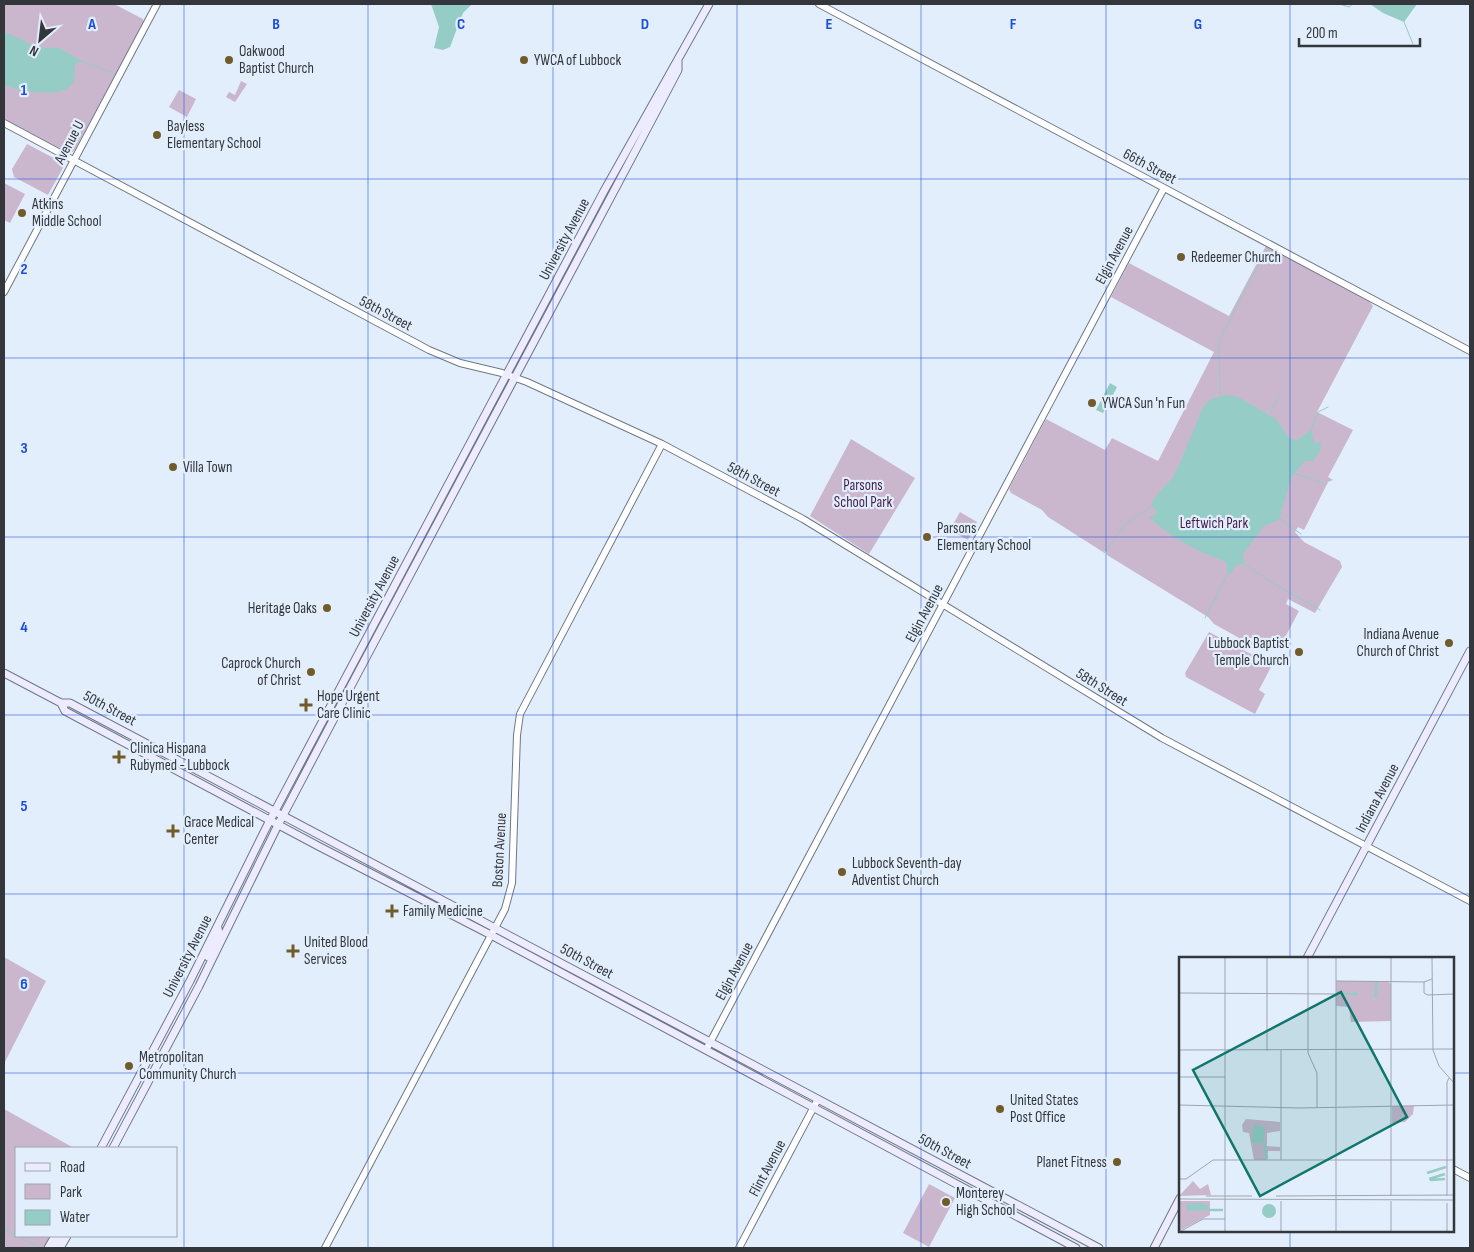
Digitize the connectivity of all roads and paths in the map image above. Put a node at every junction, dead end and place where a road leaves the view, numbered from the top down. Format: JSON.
{"nodes":[{"id":1,"x":157,"y":4,"type":"edge"},
{"id":2,"x":709,"y":4,"type":"edge"},
{"id":3,"x":819,"y":4,"type":"edge"},
{"id":4,"x":4,"y":123,"type":"edge"},
{"id":5,"x":74,"y":160,"type":"junction"},
{"id":6,"x":1164,"y":188,"type":"junction"},
{"id":7,"x":4,"y":292,"type":"edge"},
{"id":8,"x":1470,"y":351,"type":"edge"},
{"id":9,"x":511,"y":376,"type":"junction"},
{"id":10,"x":662,"y":444,"type":"junction"},
{"id":11,"x":943,"y":604,"type":"junction"},
{"id":12,"x":1470,"y":651,"type":"edge"},
{"id":13,"x":4,"y":672,"type":"edge"},
{"id":14,"x":61,"y":703,"type":"junction"},
{"id":15,"x":276,"y":810,"type":"junction"},
{"id":16,"x":284,"y":815,"type":"junction"},
{"id":17,"x":270,"y":821,"type":"junction"},
{"id":18,"x":278,"y":825,"type":"junction"},
{"id":19,"x":1366,"y":847,"type":"junction"},
{"id":20,"x":238,"y":885,"type":"junction"},
{"id":21,"x":246,"y":889,"type":"junction"},
{"id":22,"x":1470,"y":902,"type":"edge"},
{"id":23,"x":217,"y":927,"type":"junction"},
{"id":24,"x":495,"y":927,"type":"junction"},
{"id":25,"x":491,"y":935,"type":"junction"},
{"id":26,"x":1308,"y":957,"type":"edge"},
{"id":27,"x":199,"y":986,"type":"junction"},
{"id":28,"x":710,"y":1042,"type":"junction"},
{"id":29,"x":706,"y":1050,"type":"junction"},
{"id":30,"x":818,"y":1099,"type":"junction"},
{"id":31,"x":814,"y":1107,"type":"junction"},
{"id":32,"x":102,"y":1147,"type":"edge"},
{"id":33,"x":114,"y":1147,"type":"edge"},
{"id":34,"x":1454,"y":1170,"type":"edge"},
{"id":35,"x":1470,"y":1178,"type":"edge"},
{"id":36,"x":1179,"y":1200,"type":"edge"},
{"id":37,"x":54,"y":1237,"type":"edge"},
{"id":38,"x":48,"y":1248,"type":"edge"},
{"id":39,"x":325,"y":1248,"type":"edge"},
{"id":40,"x":739,"y":1248,"type":"edge"},
{"id":41,"x":1076,"y":1248,"type":"edge"},
{"id":42,"x":1099,"y":1248,"type":"edge"},
{"id":43,"x":1154,"y":1248,"type":"edge"}],
"edges":[{"from":1,"to":5,"type":"street","name":"Avenue U"},
{"from":2,"to":9,"type":"main road","name":"University Avenue"},
{"from":3,"to":6,"type":"street","name":"66th Street"},
{"from":4,"to":5,"type":"street","name":"58th Street"},
{"from":5,"to":7,"type":"street","name":"Avenue U"},
{"from":5,"to":9,"type":"street","name":"58th Street"},
{"from":6,"to":8,"type":"street","name":"66th Street"},
{"from":6,"to":11,"type":"street","name":"Elgin Avenue"},
{"from":9,"to":10,"type":"street","name":"58th Street"},
{"from":9,"to":15,"type":"main road","name":"University Avenue"},
{"from":9,"to":16,"type":"main road","name":"University Avenue"},
{"from":10,"to":11,"type":"street","name":"58th Street"},
{"from":10,"to":24,"type":"street","name":"Boston Avenue"},
{"from":11,"to":19,"type":"street","name":"58th Street"},
{"from":11,"to":28,"type":"street","name":"Elgin Avenue"},
{"from":12,"to":19,"type":"main road","name":"Indiana Avenue"},
{"from":13,"to":14,"type":"main road","name":"50th Street"},
{"from":14,"to":15,"type":"main road","name":"50th Street"},
{"from":14,"to":17,"type":"main road","name":"50th Street"},
{"from":15,"to":16,"type":"main road","name":"50th Street"},
{"from":15,"to":17,"type":"main road","name":"University Avenue"},
{"from":16,"to":18,"type":"main road","name":"University Avenue"},
{"from":16,"to":24,"type":"main road","name":"50th Street"},
{"from":17,"to":18,"type":"main road","name":"50th Street"},
{"from":17,"to":20,"type":"main road","name":"University Avenue"},
{"from":18,"to":21,"type":"main road","name":"University Avenue"},
{"from":18,"to":25,"type":"main road","name":"50th Street"},
{"from":19,"to":22,"type":"street","name":"58th Street"},
{"from":19,"to":26,"type":"main road","name":"Indiana Avenue"},
{"from":20,"to":21,"type":"main road"},
{"from":20,"to":23,"type":"main road","name":"University Avenue"},
{"from":21,"to":27,"type":"main road","name":"University Avenue"},
{"from":23,"to":27,"type":"main road"},
{"from":23,"to":32,"type":"main road","name":"University Avenue"},
{"from":24,"to":25,"type":"street","name":"Boston Avenue"},
{"from":24,"to":28,"type":"main road","name":"50th Street"},
{"from":25,"to":29,"type":"main road","name":"50th Street"},
{"from":25,"to":39,"type":"street","name":"Boston Avenue"},
{"from":27,"to":33,"type":"main road","name":"University Avenue"},
{"from":28,"to":29,"type":"street","name":"Elgin Avenue"},
{"from":28,"to":30,"type":"main road","name":"50th Street"},
{"from":29,"to":31,"type":"main road","name":"50th Street"},
{"from":30,"to":31,"type":"street","name":"Flint Avenue"},
{"from":30,"to":42,"type":"main road","name":"50th Street"},
{"from":31,"to":40,"type":"street","name":"Flint Avenue"},
{"from":31,"to":41,"type":"main road","name":"50th Street"},
{"from":34,"to":35,"type":"street"},
{"from":36,"to":43,"type":"main road"},
{"from":37,"to":38,"type":"main road"}]}
